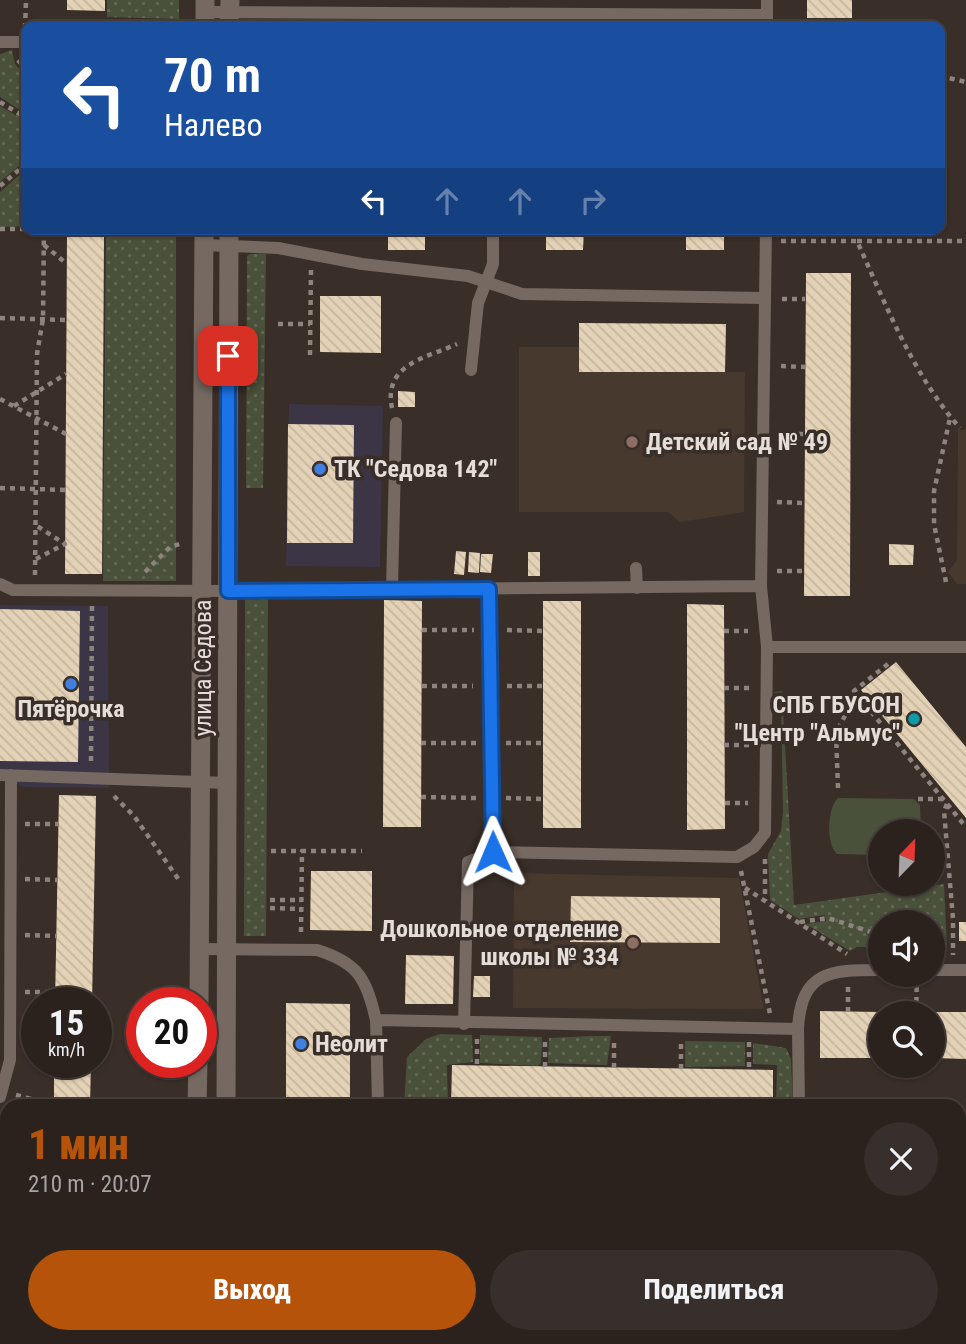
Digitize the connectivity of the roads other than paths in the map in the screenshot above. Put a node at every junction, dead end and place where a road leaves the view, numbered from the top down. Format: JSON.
{"nodes":[{"id":1,"x":767,"y":0,"type":"edge"},
{"id":2,"x":380,"y":6,"type":"edge"},
{"id":3,"x":205,"y":13,"type":"edge"},
{"id":4,"x":230,"y":13,"type":"edge"},
{"id":5,"x":497,"y":20,"type":"edge"},
{"id":6,"x":767,"y":20,"type":"edge"},
{"id":7,"x":0,"y":42,"type":"edge"},
{"id":8,"x":21,"y":42,"type":"edge"},
{"id":9,"x":493,"y":235,"type":"edge"},
{"id":10,"x":766,"y":235,"type":"edge"},
{"id":11,"x":204,"y":237,"type":"edge"},
{"id":12,"x":229,"y":237,"type":"edge"},
{"id":13,"x":486,"y":282,"type":"junction"},
{"id":14,"x":764,"y":298,"type":"junction"},
{"id":15,"x":471,"y":370,"type":"dead end"},
{"id":16,"x":396,"y":423,"type":"road end"},
{"id":17,"x":636,"y":568,"type":"dead end"},
{"id":18,"x":0,"y":584,"type":"edge"},
{"id":19,"x":761,"y":586,"type":"junction"},
{"id":20,"x":393,"y":588,"type":"junction"},
{"id":21,"x":637,"y":588,"type":"junction"},
{"id":22,"x":489,"y":589,"type":"junction"},
{"id":23,"x":203,"y":591,"type":"junction"},
{"id":24,"x":228,"y":591,"type":"junction"},
{"id":25,"x":767,"y":647,"type":"junction"},
{"id":26,"x":966,"y":647,"type":"edge"},
{"id":27,"x":5,"y":775,"type":"edge"},
{"id":28,"x":201,"y":782,"type":"junction"},
{"id":29,"x":227,"y":783,"type":"junction"},
{"id":30,"x":493,"y":852,"type":"junction"},
{"id":31,"x":199,"y":949,"type":"junction"},
{"id":32,"x":227,"y":949,"type":"junction"},
{"id":33,"x":868,"y":970,"type":"edge"},
{"id":34,"x":199,"y":987,"type":"edge"},
{"id":35,"x":376,"y":1020,"type":"junction"},
{"id":36,"x":471,"y":1024,"type":"junction"},
{"id":37,"x":798,"y":1029,"type":"junction"},
{"id":38,"x":198,"y":1078,"type":"edge"},
{"id":39,"x":1,"y":1094,"type":"edge"},
{"id":40,"x":198,"y":1099,"type":"edge"},
{"id":41,"x":226,"y":1099,"type":"edge"},
{"id":42,"x":378,"y":1099,"type":"edge"},
{"id":43,"x":799,"y":1099,"type":"edge"}],
"edges":[{"from":1,"to":6,"type":"lane"},
{"from":2,"to":4,"type":"lane"},
{"from":2,"to":5,"type":"lane"},
{"from":3,"to":4,"type":"lane"},
{"from":5,"to":6,"type":"lane"},
{"from":7,"to":8,"type":"lane"},
{"from":9,"to":13,"type":"lane"},
{"from":10,"to":14,"type":"lane"},
{"from":11,"to":12,"type":"lane"},
{"from":11,"to":23,"type":"main road","name":"улица Седова"},
{"from":12,"to":13,"type":"lane"},
{"from":12,"to":24,"type":"main road","name":"улица Седова"},
{"from":13,"to":14,"type":"lane"},
{"from":13,"to":15,"type":"lane"},
{"from":14,"to":19,"type":"lane"},
{"from":16,"to":20,"type":"lane"},
{"from":17,"to":21,"type":"lane"},
{"from":18,"to":23,"type":"lane"},
{"from":19,"to":21,"type":"lane"},
{"from":19,"to":25,"type":"lane"},
{"from":20,"to":22,"type":"lane"},
{"from":20,"to":24,"type":"lane"},
{"from":21,"to":22,"type":"lane"},
{"from":22,"to":30,"type":"lane"},
{"from":23,"to":24,"type":"lane"},
{"from":23,"to":28,"type":"main road","name":"улица Седова"},
{"from":24,"to":29,"type":"main road","name":"улица Седова"},
{"from":25,"to":26,"type":"lane"},
{"from":25,"to":30,"type":"lane"},
{"from":27,"to":28,"type":"lane"},
{"from":27,"to":39,"type":"lane"},
{"from":28,"to":29,"type":"lane"},
{"from":28,"to":31,"type":"main road","name":"улица Седова"},
{"from":29,"to":32,"type":"main road","name":"улица Седова"},
{"from":30,"to":36,"type":"lane"},
{"from":31,"to":32,"type":"lane"},
{"from":31,"to":34,"type":"main road","name":"улица Седова"},
{"from":32,"to":35,"type":"lane"},
{"from":32,"to":41,"type":"main road","name":"улица Седова"},
{"from":33,"to":37,"type":"lane"},
{"from":35,"to":36,"type":"lane"},
{"from":35,"to":42,"type":"lane"},
{"from":36,"to":37,"type":"lane"},
{"from":37,"to":43,"type":"lane"},
{"from":38,"to":40,"type":"main road"}]}
